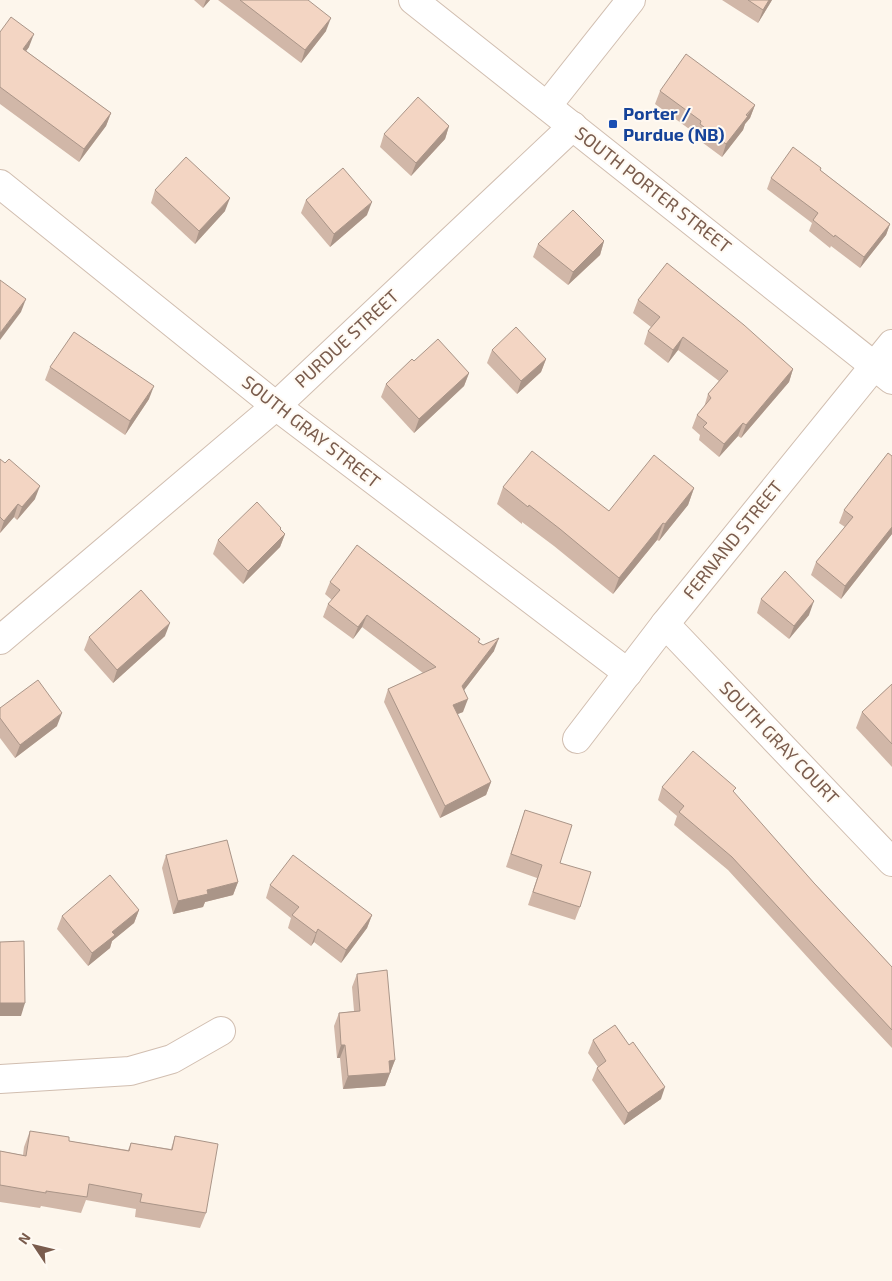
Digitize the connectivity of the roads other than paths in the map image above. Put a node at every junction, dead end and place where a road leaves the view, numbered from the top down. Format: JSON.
{"nodes":[{"id":1,"x":413,"y":0,"type":"edge"},
{"id":2,"x":631,"y":0,"type":"edge"},
{"id":3,"x":547,"y":106,"type":"junction"},
{"id":4,"x":573,"y":126,"type":"junction"},
{"id":5,"x":0,"y":184,"type":"edge"},
{"id":6,"x":892,"y":344,"type":"edge"},
{"id":7,"x":883,"y":373,"type":"edge"},
{"id":8,"x":276,"y":406,"type":"junction"},
{"id":9,"x":665,"y":624,"type":"junction"},
{"id":10,"x":0,"y":640,"type":"edge"},
{"id":11,"x":628,"y":673,"type":"junction"},
{"id":12,"x":577,"y":739,"type":"dead end"},
{"id":13,"x":892,"y":862,"type":"edge"},
{"id":14,"x":221,"y":1031,"type":"dead end"},
{"id":15,"x":0,"y":1079,"type":"edge"}],
"edges":[{"from":1,"to":3,"type":"street","name":"SOUTH PORTER STREET"},
{"from":2,"to":3,"type":"street"},
{"from":3,"to":4,"type":"street","name":"SOUTH PORTER STREET"},
{"from":4,"to":7,"type":"street","name":"SOUTH PORTER STREET"},
{"from":4,"to":8,"type":"street","name":"PURDUE STREET"},
{"from":5,"to":8,"type":"street","name":"SOUTH GRAY STREET"},
{"from":6,"to":7,"type":"street","name":"FERNAND STREET"},
{"from":7,"to":9,"type":"street","name":"FERNAND STREET"},
{"from":8,"to":10,"type":"street","name":"PURDUE STREET"},
{"from":8,"to":11,"type":"street","name":"SOUTH GRAY STREET"},
{"from":9,"to":11,"type":"street","name":"FERNAND STREET"},
{"from":9,"to":13,"type":"street","name":"SOUTH GRAY COURT"},
{"from":11,"to":12,"type":"street","name":"FERNAND STREET"},
{"from":14,"to":15,"type":"street"}]}
